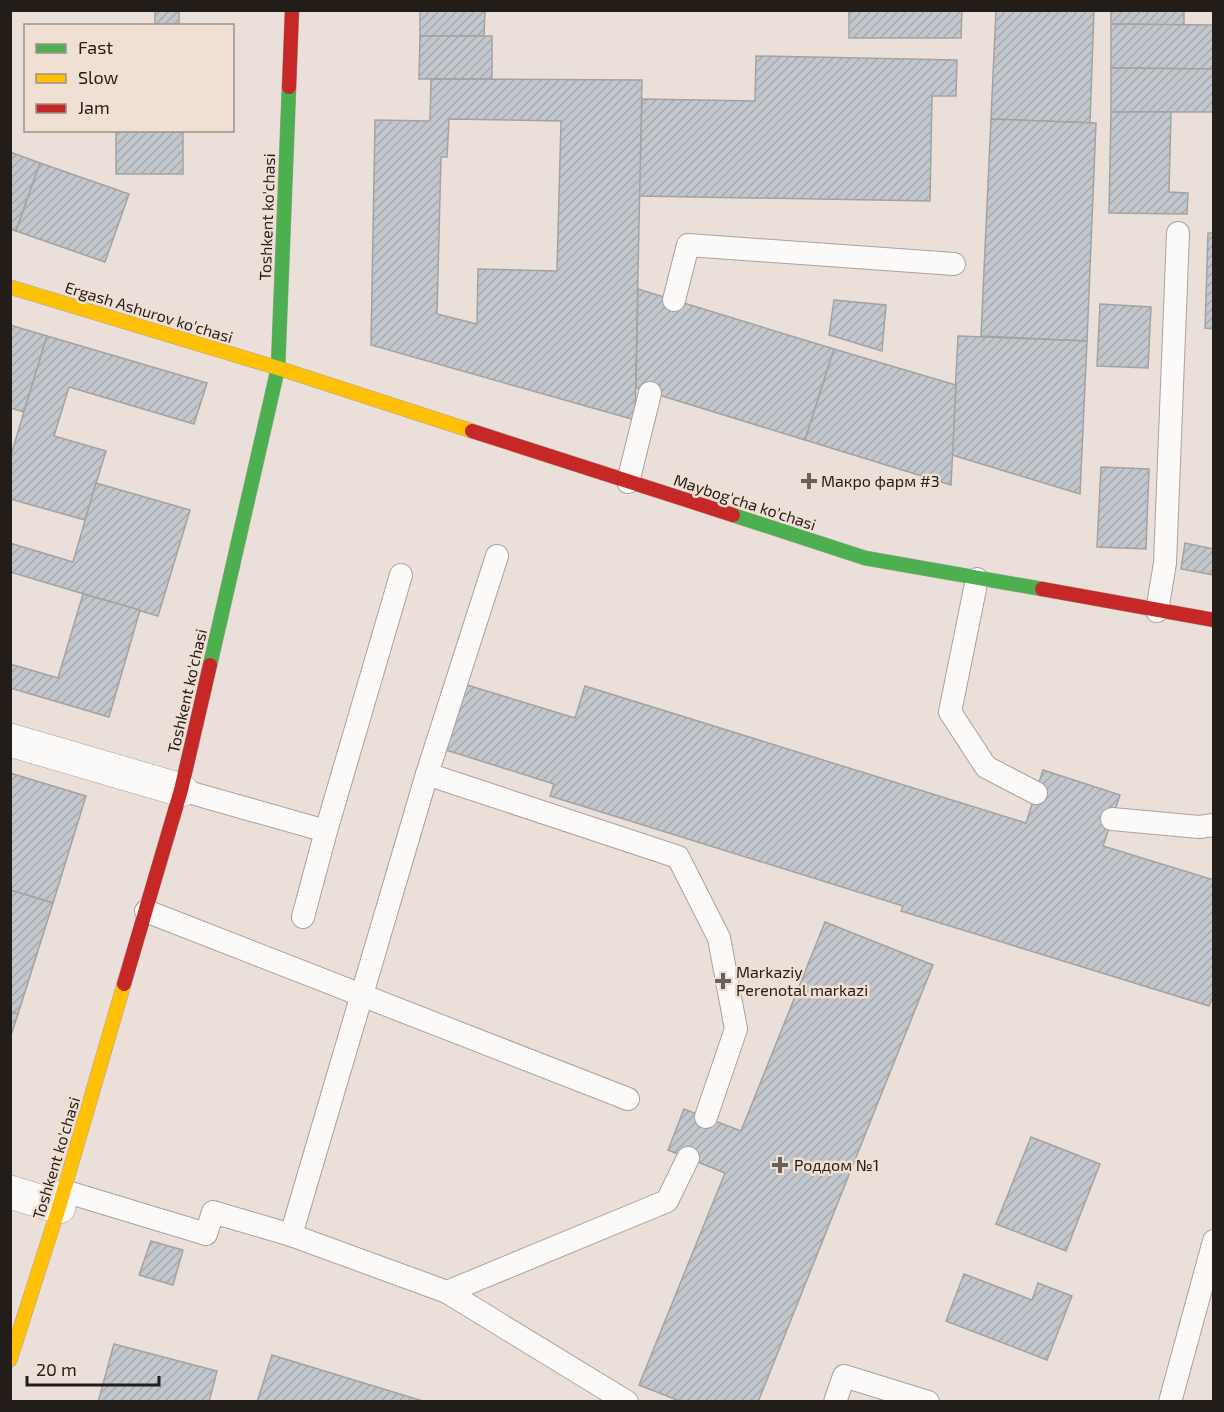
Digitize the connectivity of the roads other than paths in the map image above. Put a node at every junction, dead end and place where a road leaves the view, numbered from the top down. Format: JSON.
{"nodes":[{"id":1,"x":292,"y":10,"type":"edge"},
{"id":2,"x":1178,"y":233,"type":"dead end"},
{"id":3,"x":954,"y":264,"type":"dead end"},
{"id":4,"x":10,"y":287,"type":"edge"},
{"id":5,"x":674,"y":300,"type":"dead end"},
{"id":6,"x":278,"y":368,"type":"junction"},
{"id":7,"x":650,"y":393,"type":"dead end"},
{"id":8,"x":628,"y":482,"type":"junction"},
{"id":9,"x":497,"y":556,"type":"dead end"},
{"id":10,"x":401,"y":575,"type":"dead end"},
{"id":11,"x":977,"y":579,"type":"junction"},
{"id":12,"x":1157,"y":610,"type":"junction"},
{"id":13,"x":1214,"y":621,"type":"edge"},
{"id":14,"x":10,"y":740,"type":"edge"},
{"id":15,"x":428,"y":774,"type":"junction"},
{"id":16,"x":181,"y":790,"type":"junction"},
{"id":17,"x":1035,"y":793,"type":"dead end"},
{"id":18,"x":1112,"y":819,"type":"dead end"},
{"id":19,"x":1214,"y":825,"type":"edge"},
{"id":20,"x":326,"y":831,"type":"junction"},
{"id":21,"x":146,"y":911,"type":"junction"},
{"id":22,"x":303,"y":917,"type":"dead end"},
{"id":23,"x":361,"y":994,"type":"junction"},
{"id":24,"x":628,"y":1099,"type":"dead end"},
{"id":25,"x":706,"y":1118,"type":"dead end"},
{"id":26,"x":688,"y":1158,"type":"dead end"},
{"id":27,"x":10,"y":1192,"type":"edge"},
{"id":28,"x":62,"y":1199,"type":"junction"},
{"id":29,"x":291,"y":1235,"type":"junction"},
{"id":30,"x":1214,"y":1241,"type":"edge"},
{"id":31,"x":447,"y":1292,"type":"junction"},
{"id":32,"x":10,"y":1360,"type":"edge"},
{"id":33,"x":627,"y":1401,"type":"edge"},
{"id":34,"x":835,"y":1401,"type":"edge"},
{"id":35,"x":928,"y":1401,"type":"edge"},
{"id":36,"x":1170,"y":1401,"type":"edge"}],
"edges":[{"from":1,"to":6,"type":"main road","name":"Toshkent ko'chasi"},
{"from":2,"to":12,"type":"lane"},
{"from":3,"to":5,"type":"lane"},
{"from":4,"to":6,"type":"main road","name":"Ergash Ashurov ko'chasi"},
{"from":6,"to":8,"type":"main road","name":"Maybog'cha ko'chasi"},
{"from":6,"to":16,"type":"main road","name":"Toshkent ko'chasi"},
{"from":7,"to":8,"type":"lane"},
{"from":8,"to":11,"type":"main road","name":"Maybog'cha ko'chasi"},
{"from":9,"to":15,"type":"lane"},
{"from":10,"to":20,"type":"lane"},
{"from":11,"to":12,"type":"main road","name":"Maybog'cha ko'chasi"},
{"from":11,"to":17,"type":"lane"},
{"from":12,"to":13,"type":"main road","name":"Maybog'cha ko'chasi"},
{"from":14,"to":16,"type":"street"},
{"from":15,"to":23,"type":"lane"},
{"from":15,"to":25,"type":"lane"},
{"from":16,"to":20,"type":"lane"},
{"from":16,"to":21,"type":"main road","name":"Toshkent ko'chasi"},
{"from":18,"to":19,"type":"lane"},
{"from":20,"to":22,"type":"lane"},
{"from":21,"to":23,"type":"lane"},
{"from":21,"to":28,"type":"main road","name":"Toshkent ko'chasi"},
{"from":23,"to":24,"type":"lane"},
{"from":23,"to":29,"type":"lane"},
{"from":26,"to":31,"type":"lane"},
{"from":27,"to":28,"type":"street"},
{"from":28,"to":29,"type":"lane"},
{"from":28,"to":32,"type":"main road","name":"Toshkent ko'chasi"},
{"from":29,"to":31,"type":"lane"},
{"from":30,"to":36,"type":"lane"},
{"from":31,"to":33,"type":"lane"},
{"from":34,"to":35,"type":"lane"}]}
